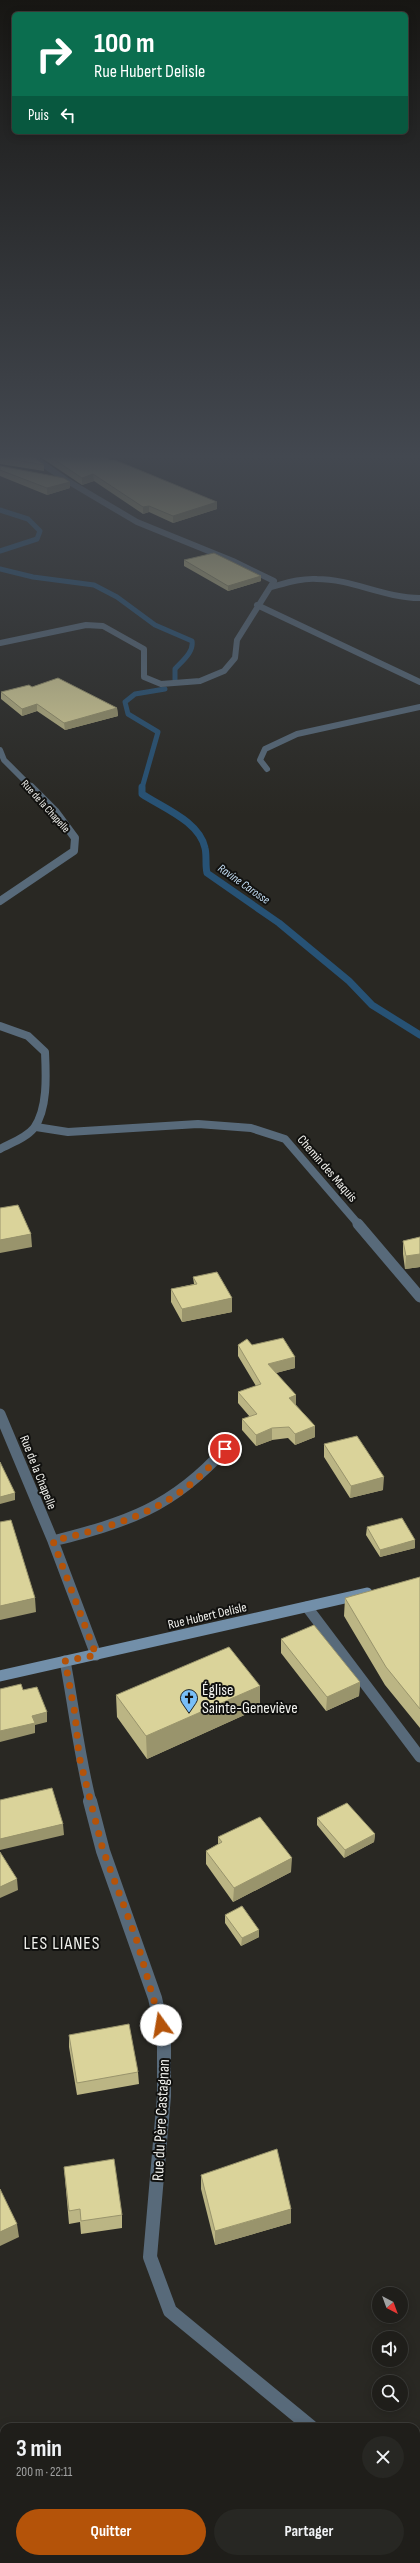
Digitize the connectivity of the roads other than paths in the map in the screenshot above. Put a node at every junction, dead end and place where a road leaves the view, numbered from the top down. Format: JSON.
{"nodes":[{"id":1,"x":265,"y":576,"type":"edge"},
{"id":2,"x":271,"y":587,"type":"junction"},
{"id":3,"x":420,"y":598,"type":"edge"},
{"id":4,"x":258,"y":605,"type":"junction"},
{"id":5,"x":0,"y":643,"type":"edge"},
{"id":6,"x":420,"y":682,"type":"edge"},
{"id":7,"x":420,"y":707,"type":"edge"},
{"id":8,"x":0,"y":750,"type":"edge"},
{"id":9,"x":267,"y":769,"type":"dead end"},
{"id":10,"x":0,"y":901,"type":"edge"},
{"id":11,"x":0,"y":1026,"type":"edge"},
{"id":12,"x":36,"y":1127,"type":"junction"},
{"id":13,"x":0,"y":1149,"type":"edge"},
{"id":14,"x":420,"y":1297,"type":"edge"},
{"id":15,"x":0,"y":1414,"type":"edge"},
{"id":16,"x":225,"y":1449,"type":"dead end"},
{"id":17,"x":53,"y":1541,"type":"junction"},
{"id":18,"x":382,"y":1590,"type":"edge"},
{"id":19,"x":306,"y":1606,"type":"junction"},
{"id":20,"x":96,"y":1655,"type":"junction"},
{"id":21,"x":65,"y":1661,"type":"junction"},
{"id":22,"x":0,"y":1676,"type":"edge"},
{"id":23,"x":420,"y":1757,"type":"edge"},
{"id":24,"x":306,"y":2423,"type":"edge"}],
"edges":[{"from":1,"to":2,"type":"street"},
{"from":2,"to":3,"type":"street"},
{"from":2,"to":4,"type":"street"},
{"from":4,"to":5,"type":"street"},
{"from":4,"to":6,"type":"street"},
{"from":7,"to":9,"type":"street"},
{"from":8,"to":10,"type":"street","name":"Rue de la Chapelle"},
{"from":11,"to":12,"type":"street"},
{"from":12,"to":13,"type":"street"},
{"from":12,"to":14,"type":"street","name":"Chemin des Maquis"},
{"from":15,"to":17,"type":"street","name":"Rue de la Chapelle"},
{"from":16,"to":17,"type":"street"},
{"from":17,"to":20,"type":"street","name":"Rue de la Chapelle"},
{"from":18,"to":19,"type":"main road","name":"Rue Hubert Delisle"},
{"from":19,"to":20,"type":"main road","name":"Rue Hubert Delisle"},
{"from":19,"to":23,"type":"street"},
{"from":20,"to":21,"type":"main road","name":"Rue Hubert Delisle"},
{"from":21,"to":22,"type":"main road","name":"Rue Hubert Delisle"},
{"from":21,"to":24,"type":"street","name":"Rue du Père Castagnan"}]}
